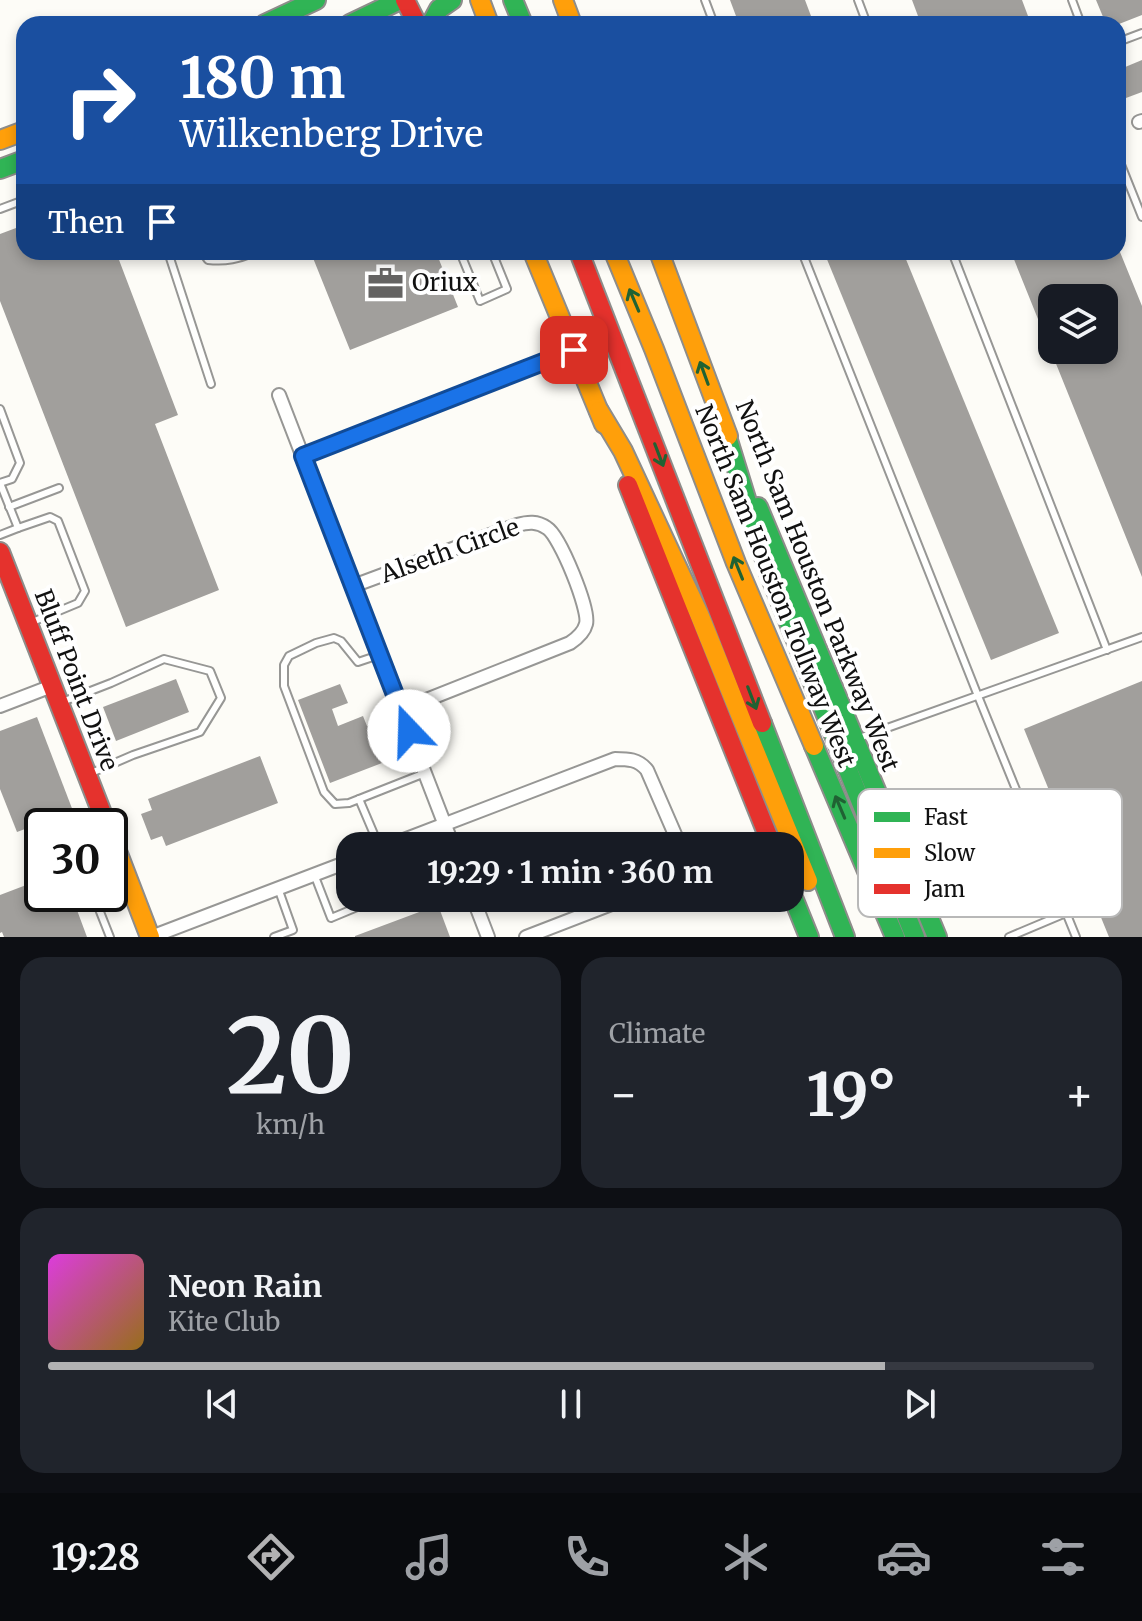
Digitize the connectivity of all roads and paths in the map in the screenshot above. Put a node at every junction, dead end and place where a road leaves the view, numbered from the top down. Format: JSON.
{"nodes":[{"id":1,"x":316,"y":0,"type":"edge"},
{"id":2,"x":402,"y":0,"type":"edge"},
{"id":3,"x":452,"y":0,"type":"edge"},
{"id":4,"x":282,"y":16,"type":"edge"},
{"id":5,"x":367,"y":16,"type":"edge"},
{"id":6,"x":435,"y":16,"type":"edge"},
{"id":7,"x":1126,"y":177,"type":"edge"},
{"id":8,"x":1142,"y":217,"type":"edge"},
{"id":9,"x":171,"y":260,"type":"edge"},
{"id":10,"x":208,"y":260,"type":"edge"},
{"id":11,"x":229,"y":260,"type":"edge"},
{"id":12,"x":463,"y":260,"type":"edge"},
{"id":13,"x":495,"y":260,"type":"edge"},
{"id":14,"x":536,"y":260,"type":"edge"},
{"id":15,"x":582,"y":260,"type":"edge"},
{"id":16,"x":617,"y":260,"type":"edge"},
{"id":17,"x":668,"y":260,"type":"edge"},
{"id":18,"x":805,"y":260,"type":"edge"},
{"id":19,"x":955,"y":260,"type":"edge"},
{"id":20,"x":574,"y":350,"type":"junction"},
{"id":21,"x":211,"y":384,"type":"dead end"},
{"id":22,"x":279,"y":395,"type":"dead end"},
{"id":23,"x":0,"y":409,"type":"edge"},
{"id":24,"x":599,"y":411,"type":"junction"},
{"id":25,"x":723,"y":424,"type":"junction"},
{"id":26,"x":303,"y":456,"type":"junction"},
{"id":27,"x":0,"y":483,"type":"edge"},
{"id":28,"x":59,"y":488,"type":"dead end"},
{"id":29,"x":9,"y":507,"type":"junction"},
{"id":30,"x":18,"y":528,"type":"junction"},
{"id":31,"x":0,"y":535,"type":"edge"},
{"id":32,"x":0,"y":552,"type":"edge"},
{"id":33,"x":4,"y":576,"type":"edge"},
{"id":34,"x":353,"y":586,"type":"junction"},
{"id":35,"x":28,"y":623,"type":"junction"},
{"id":36,"x":1142,"y":637,"type":"edge"},
{"id":37,"x":1107,"y":650,"type":"junction"},
{"id":38,"x":379,"y":655,"type":"junction"},
{"id":39,"x":56,"y":694,"type":"junction"},
{"id":40,"x":978,"y":696,"type":"junction"},
{"id":41,"x":0,"y":706,"type":"edge"},
{"id":42,"x":401,"y":710,"type":"junction"},
{"id":43,"x":855,"y":740,"type":"junction"},
{"id":44,"x":425,"y":773,"type":"junction"},
{"id":45,"x":87,"y":775,"type":"junction"},
{"id":46,"x":875,"y":789,"type":"edge"},
{"id":47,"x":1016,"y":789,"type":"edge"},
{"id":48,"x":858,"y":795,"type":"edge"},
{"id":49,"x":359,"y":799,"type":"junction"},
{"id":50,"x":100,"y":808,"type":"edge"},
{"id":51,"x":445,"y":825,"type":"junction"},
{"id":52,"x":373,"y":832,"type":"edge"},
{"id":53,"x":426,"y":832,"type":"edge"},
{"id":54,"x":448,"y":832,"type":"edge"},
{"id":55,"x":674,"y":832,"type":"edge"},
{"id":56,"x":766,"y":832,"type":"edge"},
{"id":57,"x":858,"y":850,"type":"edge"},
{"id":58,"x":336,"y":866,"type":"edge"},
{"id":59,"x":314,"y":874,"type":"junction"},
{"id":60,"x":128,"y":883,"type":"edge"},
{"id":61,"x":278,"y":888,"type":"junction"},
{"id":62,"x":100,"y":912,"type":"edge"},
{"id":63,"x":345,"y":912,"type":"edge"},
{"id":64,"x":478,"y":912,"type":"edge"},
{"id":65,"x":591,"y":912,"type":"edge"},
{"id":66,"x":799,"y":912,"type":"edge"},
{"id":67,"x":886,"y":917,"type":"edge"},
{"id":68,"x":907,"y":917,"type":"edge"},
{"id":69,"x":929,"y":917,"type":"edge"},
{"id":70,"x":1056,"y":917,"type":"edge"},
{"id":71,"x":1068,"y":917,"type":"edge"},
{"id":72,"x":110,"y":937,"type":"edge"},
{"id":73,"x":151,"y":937,"type":"edge"},
{"id":74,"x":274,"y":937,"type":"edge"},
{"id":75,"x":488,"y":937,"type":"edge"},
{"id":76,"x":526,"y":937,"type":"edge"},
{"id":77,"x":809,"y":937,"type":"edge"},
{"id":78,"x":832,"y":937,"type":"edge"},
{"id":79,"x":845,"y":937,"type":"edge"},
{"id":80,"x":895,"y":937,"type":"edge"},
{"id":81,"x":915,"y":937,"type":"edge"},
{"id":82,"x":937,"y":937,"type":"edge"},
{"id":83,"x":1009,"y":937,"type":"edge"},
{"id":84,"x":1076,"y":937,"type":"edge"}],
"edges":[{"from":1,"to":4,"type":"main road"},
{"from":2,"to":5,"type":"main road"},
{"from":3,"to":6,"type":"main road"},
{"from":7,"to":8,"type":"lane"},
{"from":9,"to":21,"type":"lane"},
{"from":10,"to":11,"type":"lane"},
{"from":12,"to":13,"type":"lane"},
{"from":14,"to":20,"type":"main road"},
{"from":15,"to":79,"type":"main road","one_way":true},
{"from":57,"to":16,"type":"main road","name":"North Sam Houston Tollway West","one_way":true},
{"from":25,"to":17,"type":"main road","name":"North Sam Houston Parkway West","one_way":true},
{"from":18,"to":40,"type":"lane"},
{"from":19,"to":37,"type":"lane"},
{"from":20,"to":24,"type":"main road"},
{"from":20,"to":26,"type":"street"},
{"from":22,"to":26,"type":"street"},
{"from":23,"to":27,"type":"lane"},
{"from":24,"to":56,"type":"main road"},
{"from":24,"to":78,"type":"main road"},
{"from":25,"to":43,"type":"main road","name":"North Sam Houston Parkway West"},
{"from":25,"to":48,"type":"main road"},
{"from":26,"to":34,"type":"street"},
{"from":27,"to":29,"type":"lane"},
{"from":28,"to":29,"type":"lane"},
{"from":29,"to":30,"type":"lane"},
{"from":30,"to":31,"type":"lane"},
{"from":30,"to":35,"type":"lane"},
{"from":32,"to":33,"type":"main road","name":"Bluff Point Drive"},
{"from":33,"to":35,"type":"main road","name":"Bluff Point Drive"},
{"from":34,"to":38,"type":"street"},
{"from":34,"to":42,"type":"street","name":"Alseth Circle"},
{"from":35,"to":39,"type":"main road","name":"Bluff Point Drive"},
{"from":36,"to":37,"type":"lane"},
{"from":37,"to":40,"type":"lane"},
{"from":38,"to":42,"type":"street"},
{"from":38,"to":49,"type":"lane"},
{"from":39,"to":41,"type":"street"},
{"from":39,"to":45,"type":"main road","name":"Bluff Point Drive"},
{"from":39,"to":45,"type":"lane"},
{"from":40,"to":43,"type":"lane"},
{"from":40,"to":47,"type":"lane"},
{"from":42,"to":44,"type":"street"},
{"from":43,"to":46,"type":"main road","name":"North Sam Houston Parkway West"},
{"from":44,"to":49,"type":"lane"},
{"from":44,"to":51,"type":"street"},
{"from":45,"to":50,"type":"main road","name":"Bluff Point Drive"},
{"from":49,"to":52,"type":"lane"},
{"from":51,"to":53,"type":"street"},
{"from":51,"to":54,"type":"street"},
{"from":51,"to":55,"type":"street"},
{"from":58,"to":59,"type":"street"},
{"from":59,"to":61,"type":"street"},
{"from":59,"to":63,"type":"lane"},
{"from":60,"to":73,"type":"main road"},
{"from":61,"to":73,"type":"street"},
{"from":61,"to":74,"type":"lane"},
{"from":62,"to":72,"type":"lane"},
{"from":64,"to":75,"type":"street"},
{"from":65,"to":76,"type":"street"},
{"from":66,"to":77,"type":"main road"},
{"from":80,"to":67,"type":"main road","name":"North Sam Houston Tollway West","one_way":true},
{"from":68,"to":81,"type":"main road"},
{"from":69,"to":82,"type":"main road","name":"North Sam Houston Parkway West"},
{"from":70,"to":83,"type":"lane"},
{"from":71,"to":84,"type":"lane"}]}
